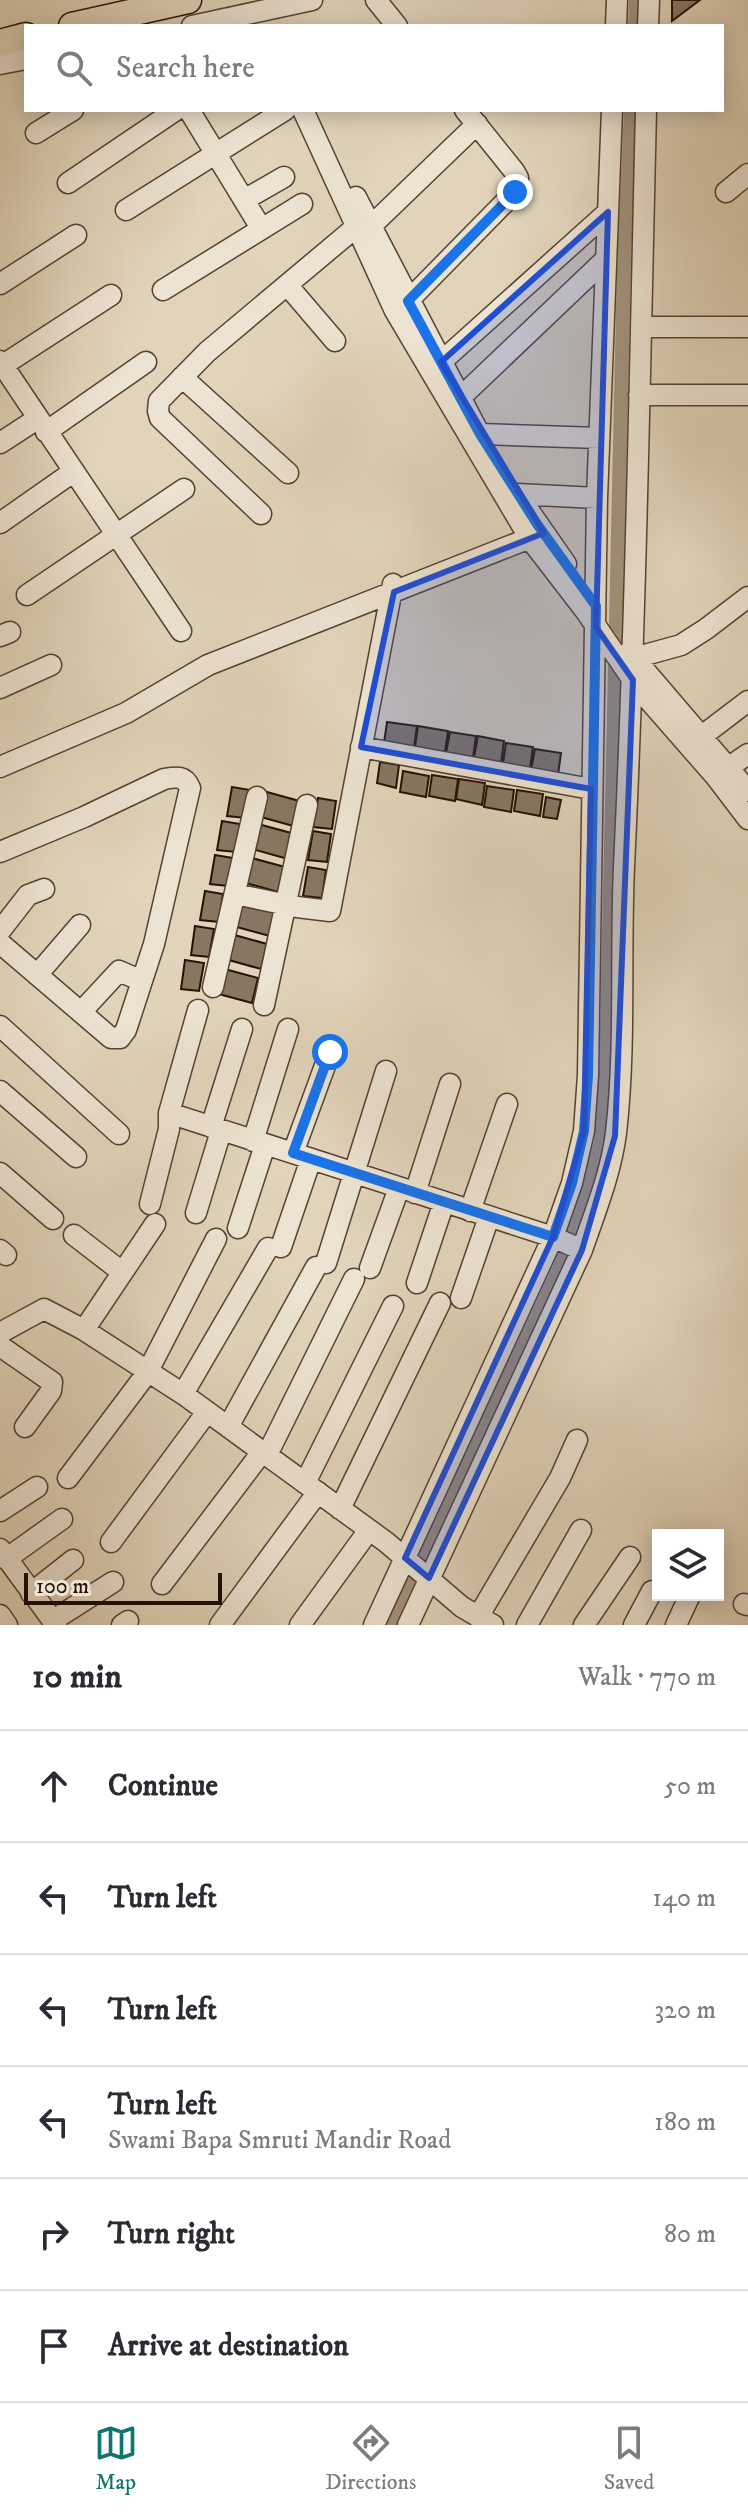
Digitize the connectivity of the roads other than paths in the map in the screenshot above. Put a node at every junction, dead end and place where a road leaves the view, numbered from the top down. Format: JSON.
{"nodes":[{"id":1,"x":188,"y":0,"type":"edge"},
{"id":2,"x":312,"y":0,"type":"edge"},
{"id":3,"x":376,"y":0,"type":"edge"},
{"id":4,"x":617,"y":0,"type":"edge"},
{"id":5,"x":649,"y":0,"type":"edge"},
{"id":6,"x":274,"y":11,"type":"edge"},
{"id":7,"x":81,"y":24,"type":"edge"},
{"id":8,"x":203,"y":24,"type":"edge"},
{"id":9,"x":395,"y":24,"type":"edge"},
{"id":10,"x":616,"y":24,"type":"edge"},
{"id":11,"x":648,"y":24,"type":"edge"},
{"id":12,"x":24,"y":37,"type":"edge"},
{"id":13,"x":0,"y":43,"type":"edge"},
{"id":14,"x":24,"y":59,"type":"edge"},
{"id":15,"x":0,"y":64,"type":"edge"},
{"id":16,"x":70,"y":112,"type":"edge"},
{"id":17,"x":173,"y":112,"type":"edge"},
{"id":18,"x":190,"y":112,"type":"edge"},
{"id":19,"x":282,"y":112,"type":"edge"},
{"id":20,"x":304,"y":112,"type":"edge"},
{"id":21,"x":315,"y":112,"type":"edge"},
{"id":22,"x":612,"y":112,"type":"edge"},
{"id":23,"x":646,"y":112,"type":"edge"},
{"id":24,"x":471,"y":117,"type":"edge"},
{"id":25,"x":36,"y":133,"type":"dead end"},
{"id":26,"x":216,"y":153,"type":"junction"},
{"id":27,"x":748,"y":174,"type":"edge"},
{"id":28,"x":284,"y":177,"type":"dead end"},
{"id":29,"x":68,"y":183,"type":"dead end"},
{"id":30,"x":726,"y":192,"type":"dead end"},
{"id":31,"x":244,"y":200,"type":"junction"},
{"id":32,"x":302,"y":204,"type":"dead end"},
{"id":33,"x":126,"y":210,"type":"dead end"},
{"id":34,"x":608,"y":212,"type":"junction"},
{"id":35,"x":364,"y":226,"type":"junction"},
{"id":36,"x":261,"y":228,"type":"junction"},
{"id":37,"x":76,"y":235,"type":"dead end"},
{"id":38,"x":606,"y":259,"type":"junction"},
{"id":39,"x":0,"y":284,"type":"edge"},
{"id":40,"x":288,"y":286,"type":"junction"},
{"id":41,"x":163,"y":290,"type":"dead end"},
{"id":42,"x":111,"y":295,"type":"dead end"},
{"id":43,"x":408,"y":301,"type":"junction"},
{"id":44,"x":641,"y":327,"type":"junction"},
{"id":45,"x":748,"y":327,"type":"edge"},
{"id":46,"x":335,"y":341,"type":"dead end"},
{"id":47,"x":146,"y":362,"type":"dead end"},
{"id":48,"x":441,"y":362,"type":"junction"},
{"id":49,"x":1,"y":365,"type":"edge"},
{"id":50,"x":182,"y":377,"type":"junction"},
{"id":51,"x":639,"y":395,"type":"junction"},
{"id":52,"x":748,"y":395,"type":"edge"},
{"id":53,"x":461,"y":397,"type":"junction"},
{"id":54,"x":42,"y":425,"type":"junction"},
{"id":55,"x":480,"y":434,"type":"junction"},
{"id":56,"x":599,"y":438,"type":"junction"},
{"id":57,"x":0,"y":443,"type":"edge"},
{"id":58,"x":73,"y":472,"type":"junction"},
{"id":59,"x":288,"y":473,"type":"dead end"},
{"id":60,"x":184,"y":489,"type":"dead end"},
{"id":61,"x":517,"y":494,"type":"junction"},
{"id":62,"x":597,"y":498,"type":"junction"},
{"id":63,"x":261,"y":514,"type":"dead end"},
{"id":64,"x":0,"y":523,"type":"edge"},
{"id":65,"x":534,"y":531,"type":"junction"},
{"id":66,"x":116,"y":536,"type":"junction"},
{"id":67,"x":394,"y":586,"type":"junction"},
{"id":68,"x":27,"y":595,"type":"dead end"},
{"id":69,"x":748,"y":597,"type":"edge"},
{"id":70,"x":596,"y":616,"type":"junction"},
{"id":71,"x":181,"y":631,"type":"dead end"},
{"id":72,"x":634,"y":658,"type":"junction"},
{"id":73,"x":51,"y":665,"type":"dead end"},
{"id":74,"x":633,"y":680,"type":"junction"},
{"id":75,"x":0,"y":688,"type":"edge"},
{"id":76,"x":152,"y":693,"type":"junction"},
{"id":77,"x":748,"y":701,"type":"edge"},
{"id":78,"x":702,"y":736,"type":"junction"},
{"id":79,"x":361,"y":747,"type":"junction"},
{"id":80,"x":748,"y":754,"type":"edge"},
{"id":81,"x":0,"y":757,"type":"edge"},
{"id":82,"x":0,"y":767,"type":"edge"},
{"id":83,"x":729,"y":767,"type":"junction"},
{"id":84,"x":591,"y":789,"type":"junction"},
{"id":85,"x":748,"y":791,"type":"edge"},
{"id":86,"x":257,"y":797,"type":"dead end"},
{"id":87,"x":307,"y":805,"type":"dead end"},
{"id":88,"x":748,"y":819,"type":"edge"},
{"id":89,"x":0,"y":852,"type":"edge"},
{"id":90,"x":44,"y":889,"type":"dead end"},
{"id":91,"x":235,"y":894,"type":"junction"},
{"id":92,"x":287,"y":905,"type":"junction"},
{"id":93,"x":80,"y":925,"type":"dead end"},
{"id":94,"x":0,"y":931,"type":"edge"},
{"id":95,"x":0,"y":943,"type":"edge"},
{"id":96,"x":37,"y":975,"type":"junction"},
{"id":97,"x":142,"y":981,"type":"junction"},
{"id":98,"x":213,"y":987,"type":"dead end"},
{"id":99,"x":264,"y":1005,"type":"dead end"},
{"id":100,"x":198,"y":1010,"type":"dead end"},
{"id":101,"x":81,"y":1012,"type":"junction"},
{"id":102,"x":0,"y":1026,"type":"edge"},
{"id":103,"x":242,"y":1029,"type":"dead end"},
{"id":104,"x":288,"y":1029,"type":"dead end"},
{"id":105,"x":330,"y":1052,"type":"dead end"},
{"id":106,"x":386,"y":1071,"type":"dead end"},
{"id":107,"x":450,"y":1084,"type":"dead end"},
{"id":108,"x":0,"y":1091,"type":"edge"},
{"id":109,"x":507,"y":1104,"type":"dead end"},
{"id":110,"x":169,"y":1113,"type":"junction"},
{"id":111,"x":216,"y":1129,"type":"junction"},
{"id":112,"x":119,"y":1134,"type":"dead end"},
{"id":113,"x":259,"y":1143,"type":"junction"},
{"id":114,"x":302,"y":1156,"type":"junction"},
{"id":115,"x":76,"y":1157,"type":"dead end"},
{"id":116,"x":0,"y":1173,"type":"edge"},
{"id":117,"x":353,"y":1173,"type":"junction"},
{"id":118,"x":407,"y":1190,"type":"junction"},
{"id":119,"x":444,"y":1202,"type":"junction"},
{"id":120,"x":196,"y":1213,"type":"dead end"},
{"id":121,"x":480,"y":1214,"type":"junction"},
{"id":122,"x":53,"y":1219,"type":"dead end"},
{"id":123,"x":238,"y":1228,"type":"dead end"},
{"id":124,"x":74,"y":1235,"type":"dead end"},
{"id":125,"x":553,"y":1237,"type":"junction"},
{"id":126,"x":216,"y":1239,"type":"dead end"},
{"id":127,"x":581,"y":1249,"type":"junction"},
{"id":128,"x":122,"y":1272,"type":"junction"},
{"id":129,"x":417,"y":1283,"type":"dead end"},
{"id":130,"x":461,"y":1298,"type":"dead end"},
{"id":131,"x":440,"y":1303,"type":"dead end"},
{"id":132,"x":393,"y":1306,"type":"dead end"},
{"id":133,"x":84,"y":1330,"type":"junction"},
{"id":134,"x":0,"y":1333,"type":"edge"},
{"id":135,"x":7,"y":1351,"type":"edge"},
{"id":136,"x":147,"y":1373,"type":"junction"},
{"id":137,"x":183,"y":1394,"type":"junction"},
{"id":138,"x":207,"y":1412,"type":"junction"},
{"id":139,"x":25,"y":1427,"type":"dead end"},
{"id":140,"x":228,"y":1427,"type":"junction"},
{"id":141,"x":577,"y":1440,"type":"dead end"},
{"id":142,"x":264,"y":1454,"type":"junction"},
{"id":143,"x":68,"y":1478,"type":"dead end"},
{"id":144,"x":37,"y":1487,"type":"dead end"},
{"id":145,"x":312,"y":1488,"type":"junction"},
{"id":146,"x":340,"y":1509,"type":"junction"},
{"id":147,"x":0,"y":1511,"type":"edge"},
{"id":148,"x":62,"y":1519,"type":"dead end"},
{"id":149,"x":369,"y":1530,"type":"junction"},
{"id":150,"x":581,"y":1530,"type":"dead end"},
{"id":151,"x":111,"y":1542,"type":"dead end"},
{"id":152,"x":630,"y":1557,"type":"dead end"},
{"id":153,"x":405,"y":1558,"type":"junction"},
{"id":154,"x":73,"y":1560,"type":"dead end"},
{"id":155,"x":6,"y":1567,"type":"edge"},
{"id":156,"x":429,"y":1578,"type":"junction"},
{"id":157,"x":113,"y":1582,"type":"dead end"},
{"id":158,"x":162,"y":1584,"type":"dead end"},
{"id":159,"x":652,"y":1591,"type":"dead end"},
{"id":160,"x":31,"y":1593,"type":"junction"},
{"id":161,"x":687,"y":1601,"type":"edge"},
{"id":162,"x":0,"y":1615,"type":"edge"},
{"id":163,"x":486,"y":1621,"type":"edge"},
{"id":164,"x":54,"y":1623,"type":"edge"},
{"id":165,"x":7,"y":1625,"type":"edge"},
{"id":166,"x":220,"y":1625,"type":"edge"},
{"id":167,"x":300,"y":1625,"type":"edge"},
{"id":168,"x":374,"y":1625,"type":"edge"},
{"id":169,"x":408,"y":1625,"type":"edge"},
{"id":170,"x":527,"y":1625,"type":"edge"},
{"id":171,"x":584,"y":1625,"type":"edge"},
{"id":172,"x":634,"y":1625,"type":"edge"},
{"id":173,"x":676,"y":1625,"type":"edge"}],
"edges":[{"from":1,"to":7,"type":"main road"},
{"from":2,"to":6,"type":"street"},
{"from":3,"to":9,"type":"street"},
{"from":4,"to":10,"type":"street"},
{"from":5,"to":11,"type":"street"},
{"from":6,"to":8,"type":"street"},
{"from":12,"to":13,"type":"main road"},
{"from":14,"to":15,"type":"street"},
{"from":16,"to":25,"type":"street"},
{"from":17,"to":29,"type":"street"},
{"from":18,"to":26,"type":"street"},
{"from":19,"to":26,"type":"street"},
{"from":20,"to":35,"type":"street"},
{"from":21,"to":35,"type":"street"},
{"from":22,"to":34,"type":"street"},
{"from":23,"to":44,"type":"street"},
{"from":24,"to":35,"type":"street"},
{"from":24,"to":43,"type":"street"},
{"from":26,"to":31,"type":"street"},
{"from":26,"to":33,"type":"street"},
{"from":27,"to":30,"type":"street"},
{"from":28,"to":31,"type":"street"},
{"from":31,"to":36,"type":"street"},
{"from":32,"to":36,"type":"street"},
{"from":34,"to":38,"type":"street"},
{"from":34,"to":48,"type":"street"},
{"from":35,"to":40,"type":"street"},
{"from":35,"to":43,"type":"street"},
{"from":35,"to":65,"type":"street"},
{"from":36,"to":41,"type":"street"},
{"from":37,"to":39,"type":"street"},
{"from":38,"to":53,"type":"street"},
{"from":38,"to":56,"type":"street"},
{"from":40,"to":46,"type":"street"},
{"from":40,"to":50,"type":"street"},
{"from":42,"to":49,"type":"street"},
{"from":43,"to":48,"type":"street"},
{"from":44,"to":45,"type":"street"},
{"from":44,"to":51,"type":"street"},
{"from":47,"to":54,"type":"street"},
{"from":48,"to":53,"type":"street"},
{"from":49,"to":54,"type":"street"},
{"from":50,"to":59,"type":"street"},
{"from":50,"to":63,"type":"street"},
{"from":51,"to":52,"type":"street"},
{"from":51,"to":72,"type":"street"},
{"from":53,"to":55,"type":"street"},
{"from":54,"to":57,"type":"street"},
{"from":54,"to":58,"type":"street"},
{"from":55,"to":56,"type":"street"},
{"from":55,"to":61,"type":"street"},
{"from":56,"to":62,"type":"street"},
{"from":58,"to":64,"type":"street"},
{"from":58,"to":66,"type":"street"},
{"from":60,"to":66,"type":"street"},
{"from":61,"to":62,"type":"street"},
{"from":61,"to":65,"type":"street"},
{"from":62,"to":70,"type":"street"},
{"from":65,"to":67,"type":"street"},
{"from":65,"to":70,"type":"street"},
{"from":66,"to":68,"type":"street"},
{"from":66,"to":71,"type":"street"},
{"from":67,"to":76,"type":"street"},
{"from":67,"to":79,"type":"street"},
{"from":69,"to":72,"type":"street"},
{"from":70,"to":72,"type":"street"},
{"from":70,"to":74,"type":"street"},
{"from":70,"to":84,"type":"street"},
{"from":72,"to":74,"type":"street"},
{"from":72,"to":78,"type":"street"},
{"from":73,"to":75,"type":"street"},
{"from":74,"to":88,"type":"street"},
{"from":74,"to":127,"type":"street"},
{"from":76,"to":81,"type":"street"},
{"from":76,"to":82,"type":"street"},
{"from":77,"to":78,"type":"street"},
{"from":78,"to":83,"type":"street"},
{"from":79,"to":84,"type":"street"},
{"from":79,"to":92,"type":"street"},
{"from":80,"to":83,"type":"street"},
{"from":83,"to":85,"type":"street"},
{"from":84,"to":125,"type":"street"},
{"from":86,"to":91,"type":"street"},
{"from":87,"to":92,"type":"street"},
{"from":89,"to":97,"type":"street"},
{"from":90,"to":94,"type":"street"},
{"from":91,"to":92,"type":"street"},
{"from":91,"to":98,"type":"street"},
{"from":92,"to":99,"type":"street"},
{"from":93,"to":96,"type":"street"},
{"from":95,"to":96,"type":"street"},
{"from":96,"to":101,"type":"street"},
{"from":97,"to":101,"type":"street"},
{"from":97,"to":101,"type":"street"},
{"from":100,"to":110,"type":"street"},
{"from":102,"to":112,"type":"street"},
{"from":103,"to":111,"type":"street"},
{"from":104,"to":113,"type":"street"},
{"from":105,"to":114,"type":"street"},
{"from":106,"to":117,"type":"street"},
{"from":107,"to":118,"type":"street"},
{"from":108,"to":115,"type":"street"},
{"from":109,"to":121,"type":"street"},
{"from":110,"to":111,"type":"street"},
{"from":110,"to":128,"type":"street"},
{"from":111,"to":113,"type":"street"},
{"from":111,"to":120,"type":"street"},
{"from":113,"to":114,"type":"street"},
{"from":113,"to":123,"type":"street"},
{"from":114,"to":117,"type":"street"},
{"from":114,"to":137,"type":"street"},
{"from":116,"to":122,"type":"street"},
{"from":117,"to":118,"type":"street"},
{"from":117,"to":140,"type":"street"},
{"from":118,"to":119,"type":"street"},
{"from":118,"to":142,"type":"street"},
{"from":119,"to":121,"type":"street"},
{"from":119,"to":129,"type":"street"},
{"from":121,"to":125,"type":"street"},
{"from":121,"to":130,"type":"street"},
{"from":124,"to":128,"type":"street"},
{"from":125,"to":127,"type":"street"},
{"from":125,"to":153,"type":"street"},
{"from":126,"to":136,"type":"street"},
{"from":127,"to":156,"type":"street"},
{"from":128,"to":133,"type":"street"},
{"from":131,"to":146,"type":"street"},
{"from":132,"to":145,"type":"street"},
{"from":133,"to":134,"type":"street"},
{"from":133,"to":136,"type":"street"},
{"from":135,"to":139,"type":"street"},
{"from":136,"to":137,"type":"street"},
{"from":136,"to":143,"type":"street"},
{"from":137,"to":138,"type":"street"},
{"from":138,"to":140,"type":"street"},
{"from":138,"to":151,"type":"street"},
{"from":140,"to":142,"type":"street"},
{"from":141,"to":163,"type":"street"},
{"from":142,"to":145,"type":"street"},
{"from":142,"to":158,"type":"street"},
{"from":144,"to":147,"type":"street"},
{"from":145,"to":146,"type":"street"},
{"from":145,"to":166,"type":"street"},
{"from":146,"to":149,"type":"street"},
{"from":148,"to":155,"type":"street"},
{"from":149,"to":153,"type":"street"},
{"from":149,"to":167,"type":"street"},
{"from":150,"to":170,"type":"street"},
{"from":152,"to":171,"type":"street"},
{"from":153,"to":156,"type":"street"},
{"from":153,"to":168,"type":"street"},
{"from":154,"to":160,"type":"street"},
{"from":155,"to":160,"type":"street"},
{"from":156,"to":163,"type":"street"},
{"from":156,"to":169,"type":"street"},
{"from":157,"to":164,"type":"street"},
{"from":159,"to":172,"type":"street"},
{"from":160,"to":164,"type":"street"},
{"from":161,"to":173,"type":"street"},
{"from":162,"to":165,"type":"street"}]}
